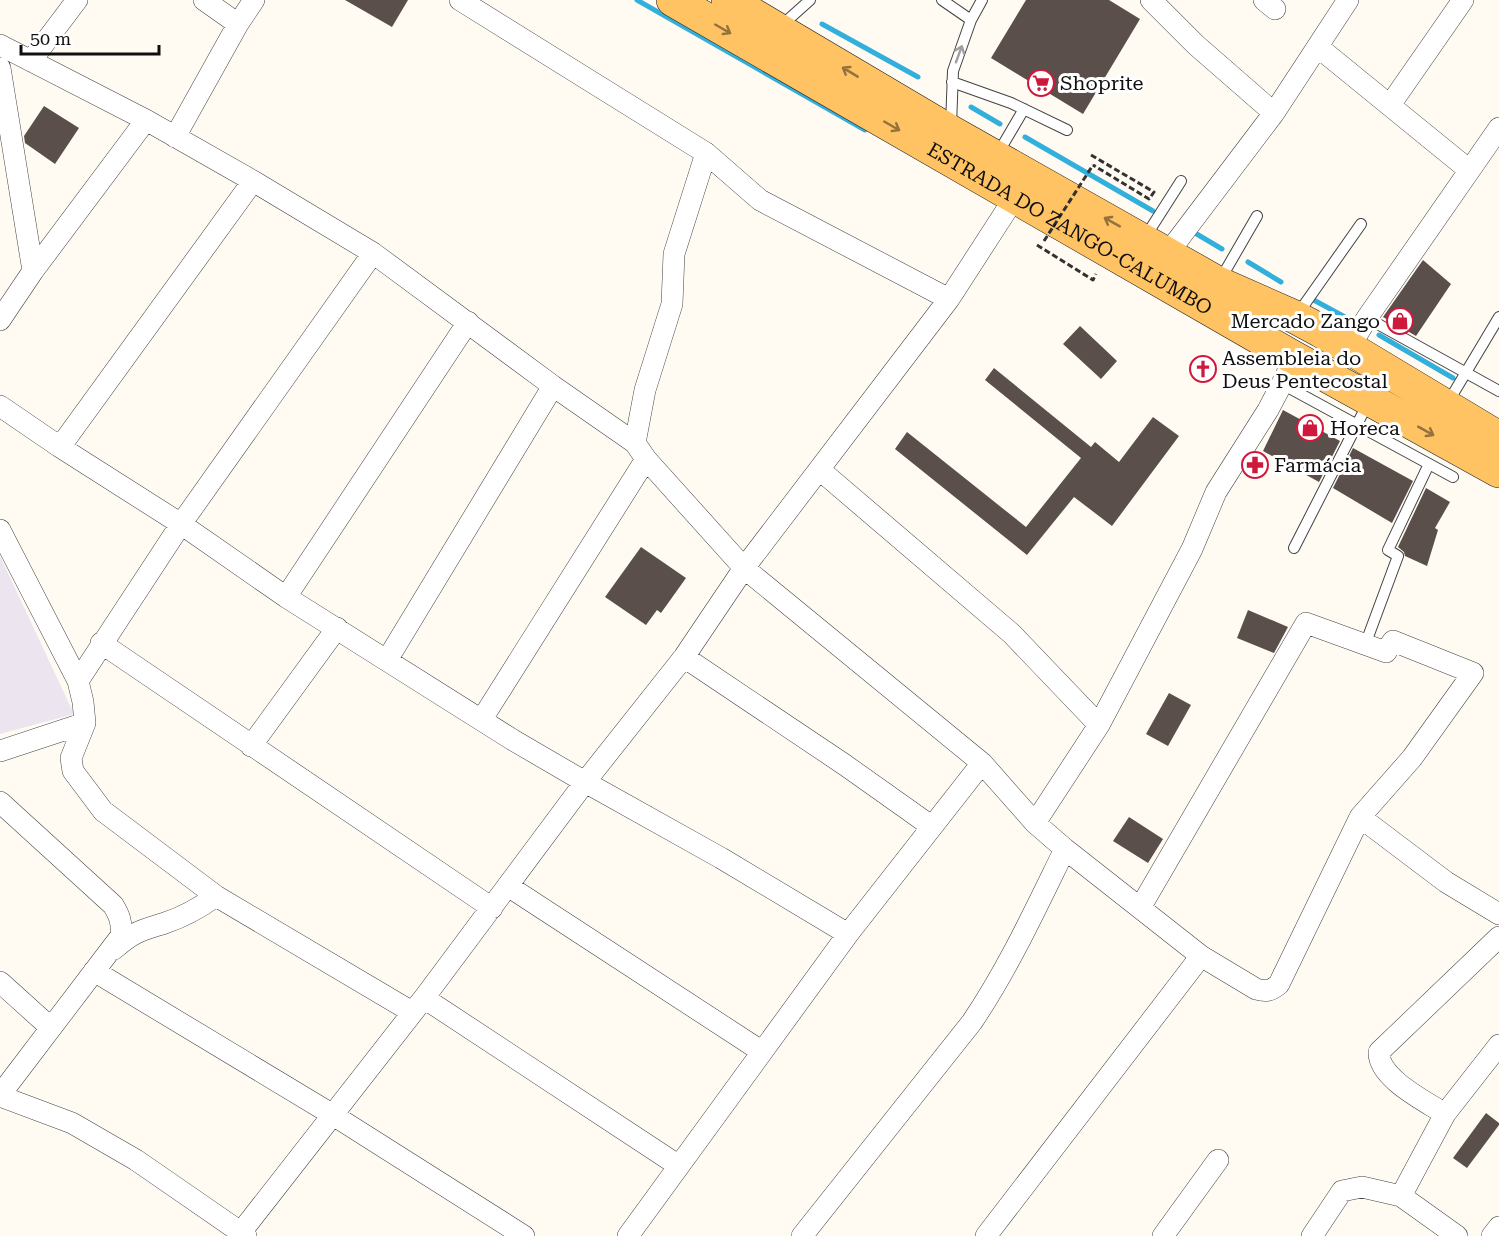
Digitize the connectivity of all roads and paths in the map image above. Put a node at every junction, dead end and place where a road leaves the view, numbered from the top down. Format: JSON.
{"nodes":[{"id":1,"x":77,"y":0,"type":"edge"},
{"id":2,"x":204,"y":0,"type":"edge"},
{"id":3,"x":254,"y":0,"type":"edge"},
{"id":4,"x":460,"y":0,"type":"edge"},
{"id":5,"x":673,"y":0,"type":"edge"},
{"id":6,"x":728,"y":0,"type":"edge"},
{"id":7,"x":810,"y":0,"type":"edge"},
{"id":8,"x":942,"y":0,"type":"edge"},
{"id":9,"x":982,"y":0,"type":"edge"},
{"id":10,"x":1151,"y":0,"type":"edge"},
{"id":11,"x":1348,"y":0,"type":"edge"},
{"id":12,"x":1463,"y":0,"type":"edge"},
{"id":13,"x":768,"y":15,"type":"edge"},
{"id":14,"x":971,"y":20,"type":"junction"},
{"id":15,"x":238,"y":24,"type":"junction"},
{"id":16,"x":0,"y":45,"type":"edge"},
{"id":17,"x":1318,"y":47,"type":"junction"},
{"id":18,"x":31,"y":61,"type":"junction"},
{"id":19,"x":0,"y":68,"type":"edge"},
{"id":20,"x":952,"y":82,"type":"junction"},
{"id":21,"x":1390,"y":105,"type":"junction"},
{"id":22,"x":1024,"y":109,"type":"junction"},
{"id":23,"x":1275,"y":113,"type":"junction"},
{"id":24,"x":146,"y":120,"type":"junction"},
{"id":25,"x":1499,"y":128,"type":"edge"},
{"id":26,"x":1067,"y":130,"type":"dead end"},
{"id":27,"x":951,"y":132,"type":"junction"},
{"id":28,"x":175,"y":137,"type":"junction"},
{"id":29,"x":706,"y":153,"type":"junction"},
{"id":30,"x":1091,"y":155,"type":"dead end"},
{"id":31,"x":996,"y":156,"type":"junction"},
{"id":32,"x":1469,"y":170,"type":"junction"},
{"id":33,"x":253,"y":181,"type":"junction"},
{"id":34,"x":1181,"y":181,"type":"dead end"},
{"id":35,"x":1015,"y":197,"type":"junction"},
{"id":36,"x":1257,"y":216,"type":"dead end"},
{"id":37,"x":1360,"y":224,"type":"dead end"},
{"id":38,"x":1036,"y":245,"type":"dead end"},
{"id":39,"x":1053,"y":246,"type":"dead end"},
{"id":40,"x":1156,"y":246,"type":"junction"},
{"id":41,"x":373,"y":253,"type":"junction"},
{"id":42,"x":1088,"y":268,"type":"dead end"},
{"id":43,"x":33,"y":271,"type":"junction"},
{"id":44,"x":1218,"y":283,"type":"junction"},
{"id":45,"x":949,"y":299,"type":"junction"},
{"id":46,"x":1295,"y":317,"type":"junction"},
{"id":47,"x":1499,"y":317,"type":"edge"},
{"id":48,"x":1367,"y":318,"type":"junction"},
{"id":49,"x":0,"y":320,"type":"edge"},
{"id":50,"x":468,"y":322,"type":"junction"},
{"id":51,"x":1349,"y":348,"type":"junction"},
{"id":52,"x":1286,"y":370,"type":"junction"},
{"id":53,"x":1465,"y":372,"type":"junction"},
{"id":54,"x":553,"y":386,"type":"junction"},
{"id":55,"x":1499,"y":391,"type":"edge"},
{"id":56,"x":0,"y":406,"type":"edge"},
{"id":57,"x":1445,"y":407,"type":"junction"},
{"id":58,"x":1364,"y":412,"type":"junction"},
{"id":59,"x":1499,"y":438,"type":"edge"},
{"id":60,"x":60,"y":447,"type":"junction"},
{"id":61,"x":640,"y":451,"type":"junction"},
{"id":62,"x":1430,"y":464,"type":"junction"},
{"id":63,"x":820,"y":470,"type":"junction"},
{"id":64,"x":1499,"y":471,"type":"edge"},
{"id":65,"x":1453,"y":477,"type":"dead end"},
{"id":66,"x":181,"y":524,"type":"junction"},
{"id":67,"x":0,"y":530,"type":"edge"},
{"id":68,"x":1294,"y":548,"type":"dead end"},
{"id":69,"x":744,"y":568,"type":"junction"},
{"id":70,"x":286,"y":597,"type":"junction"},
{"id":71,"x":337,"y":628,"type":"junction"},
{"id":72,"x":101,"y":643,"type":"junction"},
{"id":73,"x":1365,"y":645,"type":"junction"},
{"id":74,"x":684,"y":657,"type":"junction"},
{"id":75,"x":387,"y":660,"type":"junction"},
{"id":76,"x":78,"y":681,"type":"junction"},
{"id":77,"x":482,"y":719,"type":"junction"},
{"id":78,"x":85,"y":723,"type":"junction"},
{"id":79,"x":1099,"y":725,"type":"junction"},
{"id":80,"x":251,"y":746,"type":"junction"},
{"id":81,"x":0,"y":751,"type":"edge"},
{"id":82,"x":982,"y":763,"type":"junction"},
{"id":83,"x":585,"y":782,"type":"junction"},
{"id":84,"x":0,"y":802,"type":"edge"},
{"id":85,"x":1360,"y":817,"type":"junction"},
{"id":86,"x":1035,"y":823,"type":"junction"},
{"id":87,"x":931,"y":826,"type":"junction"},
{"id":88,"x":1065,"y":849,"type":"junction"},
{"id":89,"x":508,"y":886,"type":"junction"},
{"id":90,"x":216,"y":896,"type":"junction"},
{"id":91,"x":492,"y":908,"type":"junction"},
{"id":92,"x":1140,"y":908,"type":"junction"},
{"id":93,"x":1499,"y":914,"type":"edge"},
{"id":94,"x":848,"y":934,"type":"junction"},
{"id":95,"x":1499,"y":937,"type":"edge"},
{"id":96,"x":1202,"y":956,"type":"junction"},
{"id":97,"x":100,"y":963,"type":"junction"},
{"id":98,"x":0,"y":982,"type":"edge"},
{"id":99,"x":418,"y":1005,"type":"junction"},
{"id":100,"x":51,"y":1028,"type":"junction"},
{"id":101,"x":1499,"y":1045,"type":"edge"},
{"id":102,"x":761,"y":1051,"type":"junction"},
{"id":103,"x":0,"y":1096,"type":"edge"},
{"id":104,"x":1445,"y":1114,"type":"junction"},
{"id":105,"x":333,"y":1115,"type":"junction"},
{"id":106,"x":1218,"y":1160,"type":"dead end"},
{"id":107,"x":679,"y":1166,"type":"junction"},
{"id":108,"x":1401,"y":1196,"type":"junction"},
{"id":109,"x":1499,"y":1227,"type":"edge"},
{"id":110,"x":241,"y":1235,"type":"edge"},
{"id":111,"x":524,"y":1236,"type":"edge"},
{"id":112,"x":628,"y":1236,"type":"edge"},
{"id":113,"x":802,"y":1236,"type":"edge"},
{"id":114,"x":986,"y":1236,"type":"edge"},
{"id":115,"x":1163,"y":1236,"type":"edge"},
{"id":116,"x":1312,"y":1236,"type":"edge"},
{"id":117,"x":1457,"y":1236,"type":"edge"},
{"id":118,"x":1492,"y":1236,"type":"edge"}],
"edges":[{"from":1,"to":18,"type":"street"},
{"from":2,"to":15,"type":"street"},
{"from":3,"to":15,"type":"street"},
{"from":4,"to":29,"type":"street"},
{"from":5,"to":35,"type":"main road","name":"ESTRADA DO ZANGO-CALUMBO","one_way":true},
{"from":6,"to":13,"type":"main road","name":"ESTRADA DO ZANGO-CALUMBO"},
{"from":7,"to":13,"type":"lane"},
{"from":8,"to":14,"type":"lane"},
{"from":9,"to":14,"type":"lane"},
{"from":10,"to":23,"type":"street"},
{"from":11,"to":17,"type":"street"},
{"from":12,"to":21,"type":"street"},
{"from":27,"to":13,"type":"main road","name":"ESTRADA DO ZANGO-CALUMBO","one_way":true},
{"from":20,"to":14,"type":"lane","one_way":true},
{"from":15,"to":28,"type":"street"},
{"from":16,"to":18,"type":"street"},
{"from":17,"to":21,"type":"street"},
{"from":17,"to":23,"type":"street"},
{"from":18,"to":24,"type":"street"},
{"from":19,"to":43,"type":"street"},
{"from":20,"to":22,"type":"lane"},
{"from":20,"to":27,"type":"lane"},
{"from":21,"to":32,"type":"street"},
{"from":22,"to":26,"type":"lane"},
{"from":22,"to":31,"type":"lane"},
{"from":23,"to":40,"type":"street"},
{"from":24,"to":28,"type":"street"},
{"from":24,"to":43,"type":"street"},
{"from":25,"to":32,"type":"street"},
{"from":27,"to":31,"type":"main road","name":"ESTRADA DO ZANGO-CALUMBO"},
{"from":28,"to":33,"type":"street"},
{"from":29,"to":45,"type":"street"},
{"from":29,"to":61,"type":"street"},
{"from":30,"to":39,"type":"path","bridge":true},
{"from":40,"to":31,"type":"main road","name":"ESTRADA DO ZANGO-CALUMBO","one_way":true},
{"from":32,"to":48,"type":"street"},
{"from":33,"to":41,"type":"street"},
{"from":33,"to":60,"type":"street"},
{"from":34,"to":40,"type":"lane"},
{"from":35,"to":45,"type":"street"},
{"from":35,"to":52,"type":"main road","name":"ESTRADA DO ZANGO-CALUMBO"},
{"from":36,"to":44,"type":"lane"},
{"from":37,"to":46,"type":"lane"},
{"from":38,"to":42,"type":"path"},
{"from":40,"to":44,"type":"main road","name":"ESTRADA DO ZANGO-CALUMBO"},
{"from":41,"to":50,"type":"street"},
{"from":41,"to":66,"type":"street"},
{"from":43,"to":49,"type":"street"},
{"from":44,"to":46,"type":"main road","name":"ESTRADA DO ZANGO-CALUMBO"},
{"from":45,"to":63,"type":"street"},
{"from":46,"to":51,"type":"main road","name":"ESTRADA DO ZANGO-CALUMBO"},
{"from":47,"to":53,"type":"lane"},
{"from":48,"to":51,"type":"street"},
{"from":48,"to":53,"type":"lane"},
{"from":50,"to":54,"type":"street"},
{"from":50,"to":70,"type":"street"},
{"from":51,"to":57,"type":"main road","name":"ESTRADA DO ZANGO-CALUMBO"},
{"from":52,"to":58,"type":"main road","name":"ESTRADA DO ZANGO-CALUMBO"},
{"from":52,"to":79,"type":"street"},
{"from":53,"to":55,"type":"lane"},
{"from":53,"to":57,"type":"lane"},
{"from":54,"to":61,"type":"street"},
{"from":54,"to":75,"type":"street"},
{"from":56,"to":60,"type":"street"},
{"from":57,"to":59,"type":"main road","name":"ESTRADA DO ZANGO-CALUMBO"},
{"from":58,"to":62,"type":"lane"},
{"from":58,"to":64,"type":"main road","name":"ESTRADA DO ZANGO-CALUMBO","one_way":true},
{"from":58,"to":68,"type":"lane"},
{"from":60,"to":66,"type":"street"},
{"from":61,"to":69,"type":"street"},
{"from":61,"to":77,"type":"street"},
{"from":62,"to":65,"type":"lane"},
{"from":62,"to":73,"type":"lane"},
{"from":63,"to":69,"type":"street"},
{"from":63,"to":79,"type":"street"},
{"from":66,"to":70,"type":"street"},
{"from":66,"to":72,"type":"street"},
{"from":67,"to":76,"type":"street"},
{"from":69,"to":74,"type":"street"},
{"from":69,"to":82,"type":"street"},
{"from":70,"to":71,"type":"street"},
{"from":71,"to":75,"type":"street"},
{"from":71,"to":80,"type":"street"},
{"from":72,"to":76,"type":"street"},
{"from":72,"to":80,"type":"street"},
{"from":73,"to":85,"type":"street"},
{"from":73,"to":92,"type":"street"},
{"from":74,"to":83,"type":"street"},
{"from":74,"to":87,"type":"street"},
{"from":75,"to":77,"type":"street"},
{"from":76,"to":78,"type":"street"},
{"from":77,"to":83,"type":"street"},
{"from":78,"to":81,"type":"street"},
{"from":78,"to":90,"type":"street"},
{"from":79,"to":86,"type":"street"},
{"from":80,"to":91,"type":"street"},
{"from":82,"to":86,"type":"street"},
{"from":82,"to":87,"type":"street"},
{"from":83,"to":89,"type":"street"},
{"from":83,"to":94,"type":"street"},
{"from":84,"to":97,"type":"street"},
{"from":85,"to":93,"type":"street"},
{"from":85,"to":96,"type":"street"},
{"from":86,"to":88,"type":"street"},
{"from":87,"to":94,"type":"street"},
{"from":88,"to":92,"type":"street"},
{"from":88,"to":113,"type":"street"},
{"from":89,"to":91,"type":"street"},
{"from":89,"to":102,"type":"street"},
{"from":90,"to":97,"type":"street"},
{"from":90,"to":99,"type":"street"},
{"from":91,"to":99,"type":"street"},
{"from":92,"to":96,"type":"street"},
{"from":94,"to":102,"type":"street"},
{"from":95,"to":104,"type":"street"},
{"from":96,"to":114,"type":"street"},
{"from":97,"to":100,"type":"street"},
{"from":97,"to":105,"type":"street"},
{"from":98,"to":100,"type":"street"},
{"from":99,"to":105,"type":"street"},
{"from":99,"to":107,"type":"street"},
{"from":100,"to":103,"type":"street"},
{"from":101,"to":104,"type":"street"},
{"from":102,"to":107,"type":"street"},
{"from":103,"to":110,"type":"street"},
{"from":104,"to":108,"type":"street"},
{"from":105,"to":110,"type":"street"},
{"from":105,"to":111,"type":"street"},
{"from":106,"to":115,"type":"street"},
{"from":107,"to":112,"type":"street"},
{"from":108,"to":116,"type":"street"},
{"from":108,"to":117,"type":"street"},
{"from":109,"to":118,"type":"street"}]}
